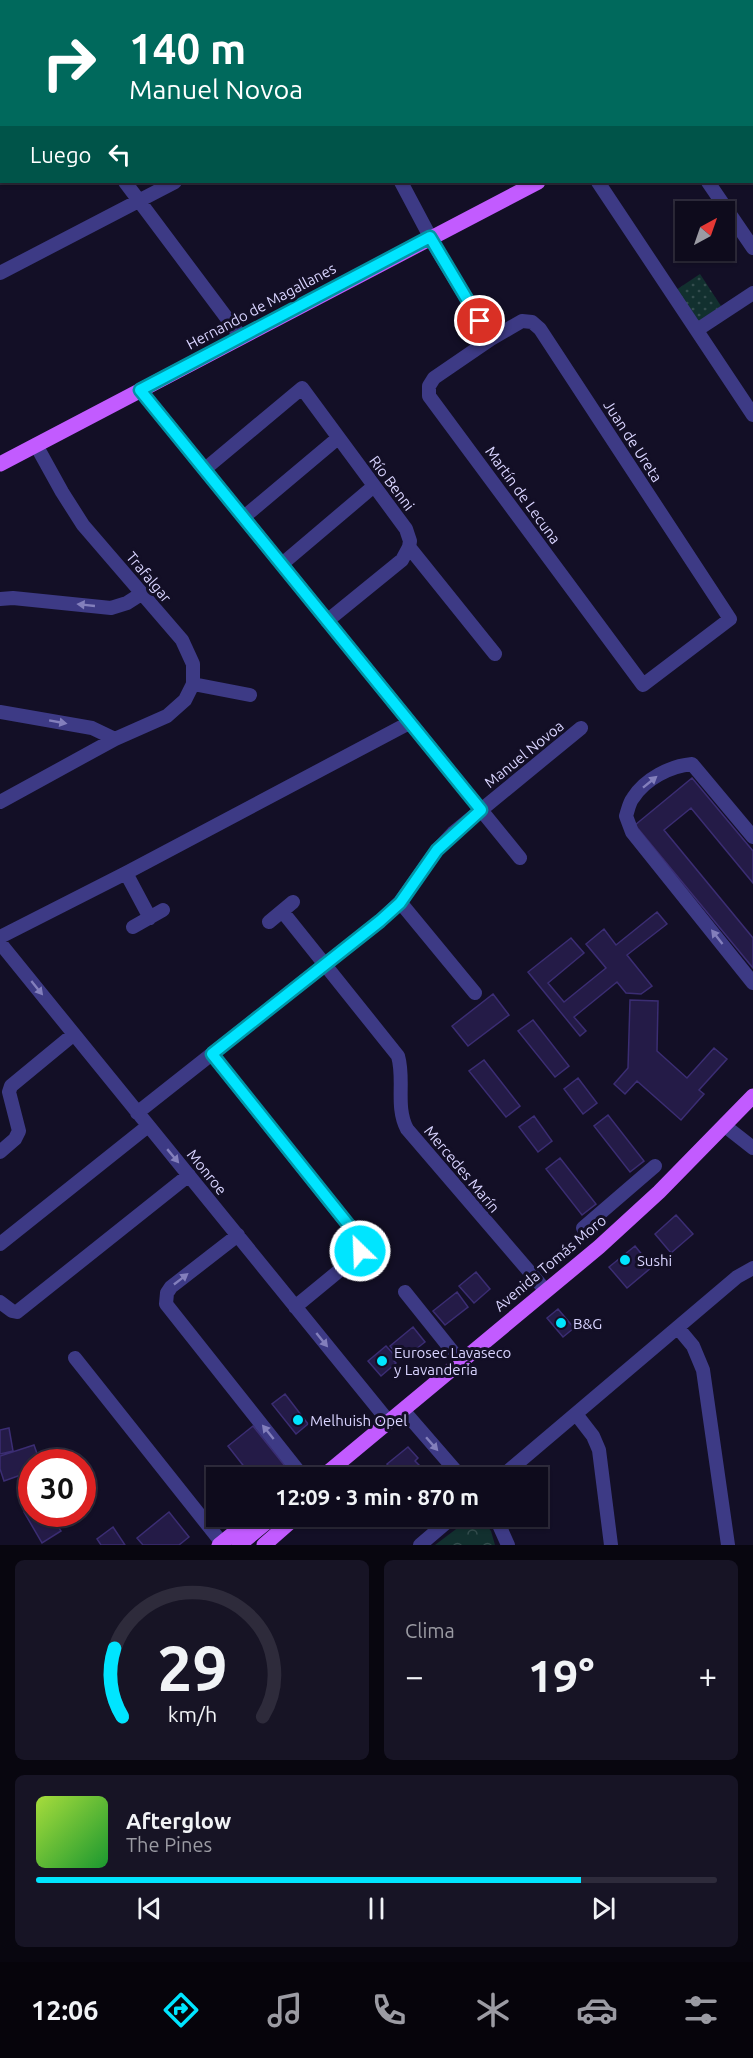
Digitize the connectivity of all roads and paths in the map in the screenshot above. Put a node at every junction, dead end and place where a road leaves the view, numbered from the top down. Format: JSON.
{"nodes":[{"id":1,"x":126,"y":183,"type":"edge"},
{"id":2,"x":173,"y":183,"type":"edge"},
{"id":3,"x":402,"y":183,"type":"edge"},
{"id":4,"x":599,"y":183,"type":"edge"},
{"id":5,"x":709,"y":183,"type":"edge"},
{"id":6,"x":521,"y":186,"type":"edge"},
{"id":7,"x":139,"y":200,"type":"junction"},
{"id":8,"x":430,"y":237,"type":"junction"},
{"id":9,"x":753,"y":248,"type":"edge"},
{"id":10,"x":0,"y":273,"type":"edge"},
{"id":11,"x":753,"y":293,"type":"edge"},
{"id":12,"x":697,"y":330,"type":"junction"},
{"id":13,"x":241,"y":337,"type":"junction"},
{"id":14,"x":491,"y":339,"type":"junction"},
{"id":15,"x":140,"y":390,"type":"junction"},
{"id":16,"x":748,"y":397,"type":"edge"},
{"id":17,"x":753,"y":415,"type":"edge"},
{"id":18,"x":338,"y":438,"type":"junction"},
{"id":19,"x":36,"y":445,"type":"junction"},
{"id":20,"x":0,"y":464,"type":"edge"},
{"id":21,"x":205,"y":469,"type":"junction"},
{"id":22,"x":374,"y":486,"type":"junction"},
{"id":23,"x":244,"y":517,"type":"junction"},
{"id":24,"x":409,"y":547,"type":"junction"},
{"id":25,"x":282,"y":564,"type":"junction"},
{"id":26,"x":141,"y":594,"type":"junction"},
{"id":27,"x":0,"y":599,"type":"edge"},
{"id":28,"x":327,"y":621,"type":"junction"},
{"id":29,"x":495,"y":654,"type":"dead end"},
{"id":30,"x":193,"y":684,"type":"junction"},
{"id":31,"x":643,"y":685,"type":"joint"},
{"id":32,"x":250,"y":695,"type":"dead end"},
{"id":33,"x":0,"y":712,"type":"edge"},
{"id":34,"x":409,"y":723,"type":"junction"},
{"id":35,"x":581,"y":728,"type":"dead end"},
{"id":36,"x":115,"y":739,"type":"junction"},
{"id":37,"x":0,"y":802,"type":"edge"},
{"id":38,"x":481,"y":810,"type":"junction"},
{"id":39,"x":753,"y":837,"type":"edge"},
{"id":40,"x":520,"y":858,"type":"dead end"},
{"id":41,"x":126,"y":873,"type":"junction"},
{"id":42,"x":400,"y":903,"type":"junction"},
{"id":43,"x":164,"y":910,"type":"dead end"},
{"id":44,"x":150,"y":918,"type":"junction"},
{"id":45,"x":269,"y":922,"type":"dead end"},
{"id":46,"x":133,"y":927,"type":"dead end"},
{"id":47,"x":0,"y":937,"type":"edge"},
{"id":48,"x":0,"y":943,"type":"edge"},
{"id":49,"x":324,"y":965,"type":"junction"},
{"id":50,"x":753,"y":983,"type":"edge"},
{"id":51,"x":471,"y":988,"type":"dead end"},
{"id":52,"x":74,"y":1034,"type":"junction"},
{"id":53,"x":212,"y":1054,"type":"junction"},
{"id":54,"x":753,"y":1096,"type":"edge"},
{"id":55,"x":137,"y":1113,"type":"junction"},
{"id":56,"x":148,"y":1126,"type":"junction"},
{"id":57,"x":725,"y":1126,"type":"junction"},
{"id":58,"x":753,"y":1148,"type":"edge"},
{"id":59,"x":0,"y":1152,"type":"edge"},
{"id":60,"x":654,"y":1166,"type":"dead end"},
{"id":61,"x":189,"y":1175,"type":"junction"},
{"id":62,"x":583,"y":1228,"type":"dead end"},
{"id":63,"x":238,"y":1235,"type":"junction"},
{"id":64,"x":0,"y":1244,"type":"edge"},
{"id":65,"x":753,"y":1268,"type":"edge"},
{"id":66,"x":546,"y":1291,"type":"junction"},
{"id":67,"x":405,"y":1292,"type":"dead end"},
{"id":68,"x":0,"y":1302,"type":"edge"},
{"id":69,"x":295,"y":1307,"type":"junction"},
{"id":70,"x":678,"y":1328,"type":"junction"},
{"id":71,"x":75,"y":1358,"type":"dead end"},
{"id":72,"x":461,"y":1362,"type":"junction"},
{"id":73,"x":403,"y":1410,"type":"junction"},
{"id":74,"x":576,"y":1414,"type":"junction"},
{"id":75,"x":388,"y":1422,"type":"junction"},
{"id":76,"x":359,"y":1446,"type":"junction"},
{"id":77,"x":295,"y":1467,"type":"edge"},
{"id":78,"x":328,"y":1467,"type":"edge"},
{"id":79,"x":334,"y":1467,"type":"edge"},
{"id":80,"x":343,"y":1467,"type":"edge"},
{"id":81,"x":452,"y":1467,"type":"edge"},
{"id":82,"x":513,"y":1467,"type":"edge"},
{"id":83,"x":241,"y":1527,"type":"edge"},
{"id":84,"x":261,"y":1527,"type":"edge"},
{"id":85,"x":284,"y":1527,"type":"edge"},
{"id":86,"x":441,"y":1527,"type":"edge"},
{"id":87,"x":500,"y":1527,"type":"edge"},
{"id":88,"x":220,"y":1544,"type":"edge"},
{"id":89,"x":240,"y":1545,"type":"edge"},
{"id":90,"x":264,"y":1545,"type":"edge"},
{"id":91,"x":420,"y":1545,"type":"edge"},
{"id":92,"x":508,"y":1545,"type":"edge"},
{"id":93,"x":611,"y":1545,"type":"edge"},
{"id":94,"x":728,"y":1545,"type":"edge"}],
"edges":[{"from":1,"to":7,"type":"street"},
{"from":2,"to":7,"type":"street"},
{"from":3,"to":8,"type":"street"},
{"from":4,"to":12,"type":"street"},
{"from":5,"to":9,"type":"street"},
{"from":6,"to":8,"type":"main road","name":"Hernando de Magallanes"},
{"from":7,"to":10,"type":"street"},
{"from":7,"to":13,"type":"street"},
{"from":8,"to":13,"type":"main road","name":"Hernando de Magallanes"},
{"from":8,"to":14,"type":"street"},
{"from":11,"to":12,"type":"street"},
{"from":12,"to":16,"type":"street"},
{"from":13,"to":15,"type":"main road","name":"Hernando de Magallanes"},
{"from":14,"to":31,"type":"street","name":"Martín de Lecuna"},
{"from":14,"to":31,"type":"street","name":"Juan de Ureta"},
{"from":15,"to":19,"type":"main road","name":"Hernando de Magallanes"},
{"from":15,"to":21,"type":"street"},
{"from":16,"to":17,"type":"street"},
{"from":18,"to":21,"type":"street","name":"Río Benni"},
{"from":18,"to":22,"type":"street","name":"Río Benni"},
{"from":18,"to":23,"type":"street"},
{"from":19,"to":20,"type":"main road","name":"Hernando de Magallanes"},
{"from":19,"to":26,"type":"street","name":"Trafalgar"},
{"from":21,"to":23,"type":"street"},
{"from":22,"to":24,"type":"street","name":"Río Benni"},
{"from":22,"to":25,"type":"street"},
{"from":23,"to":25,"type":"street"},
{"from":24,"to":28,"type":"street"},
{"from":24,"to":29,"type":"street","name":"Río Benni"},
{"from":25,"to":28,"type":"street"},
{"from":26,"to":27,"type":"street","one_way":true},
{"from":26,"to":30,"type":"street","name":"Trafalgar"},
{"from":28,"to":34,"type":"street"},
{"from":30,"to":32,"type":"street"},
{"from":30,"to":36,"type":"street"},
{"from":33,"to":36,"type":"street","one_way":true},
{"from":34,"to":38,"type":"street"},
{"from":34,"to":41,"type":"street"},
{"from":35,"to":38,"type":"street","name":"Manuel Novoa"},
{"from":36,"to":37,"type":"street"},
{"from":38,"to":40,"type":"street"},
{"from":38,"to":42,"type":"street","name":"Manuel Novoa"},
{"from":50,"to":39,"type":"street","one_way":true},
{"from":41,"to":44,"type":"street"},
{"from":41,"to":47,"type":"street"},
{"from":42,"to":49,"type":"street","name":"Manuel Novoa"},
{"from":42,"to":51,"type":"street"},
{"from":43,"to":44,"type":"street"},
{"from":44,"to":46,"type":"street"},
{"from":45,"to":49,"type":"street","name":"Mercedes Marín"},
{"from":48,"to":52,"type":"street","name":"Monroe","one_way":true},
{"from":49,"to":53,"type":"street","name":"Manuel Novoa"},
{"from":49,"to":66,"type":"street","name":"Mercedes Marín"},
{"from":52,"to":55,"type":"street","name":"Monroe"},
{"from":52,"to":59,"type":"street"},
{"from":53,"to":55,"type":"street","name":"Manuel Novoa"},
{"from":53,"to":69,"type":"street"},
{"from":54,"to":57,"type":"main road","name":"Avenida Tomás Moro"},
{"from":55,"to":56,"type":"street","name":"Monroe"},
{"from":56,"to":61,"type":"street","name":"Monroe","one_way":true},
{"from":56,"to":64,"type":"street"},
{"from":57,"to":58,"type":"street"},
{"from":57,"to":66,"type":"main road","name":"Avenida Tomás Moro"},
{"from":60,"to":62,"type":"street"},
{"from":61,"to":63,"type":"street","name":"Monroe"},
{"from":61,"to":68,"type":"street"},
{"from":63,"to":69,"type":"street","name":"Monroe"},
{"from":77,"to":63,"type":"street","one_way":true},
{"from":65,"to":70,"type":"street"},
{"from":66,"to":72,"type":"main road","name":"Avenida Tomás Moro"},
{"from":67,"to":72,"type":"street"},
{"from":69,"to":75,"type":"street","name":"Monroe","one_way":true},
{"from":70,"to":74,"type":"street"},
{"from":70,"to":94,"type":"street"},
{"from":71,"to":88,"type":"street"},
{"from":72,"to":73,"type":"main road","name":"Avenida Tomás Moro"},
{"from":73,"to":75,"type":"main road","name":"Avenida Tomás Moro"},
{"from":73,"to":81,"type":"street","one_way":true},
{"from":74,"to":82,"type":"street"},
{"from":74,"to":93,"type":"street"},
{"from":75,"to":76,"type":"main road","name":"Avenida Tomás Moro"},
{"from":76,"to":78,"type":"main road","name":"Avenida Tomás Moro"},
{"from":76,"to":79,"type":"main road","name":"Avenida Tomás Moro"},
{"from":76,"to":80,"type":"main road","name":"Avenida Tomás Moro"},
{"from":83,"to":88,"type":"main road"},
{"from":84,"to":89,"type":"main road"},
{"from":85,"to":90,"type":"main road"},
{"from":86,"to":91,"type":"street"},
{"from":87,"to":92,"type":"street"}]}
